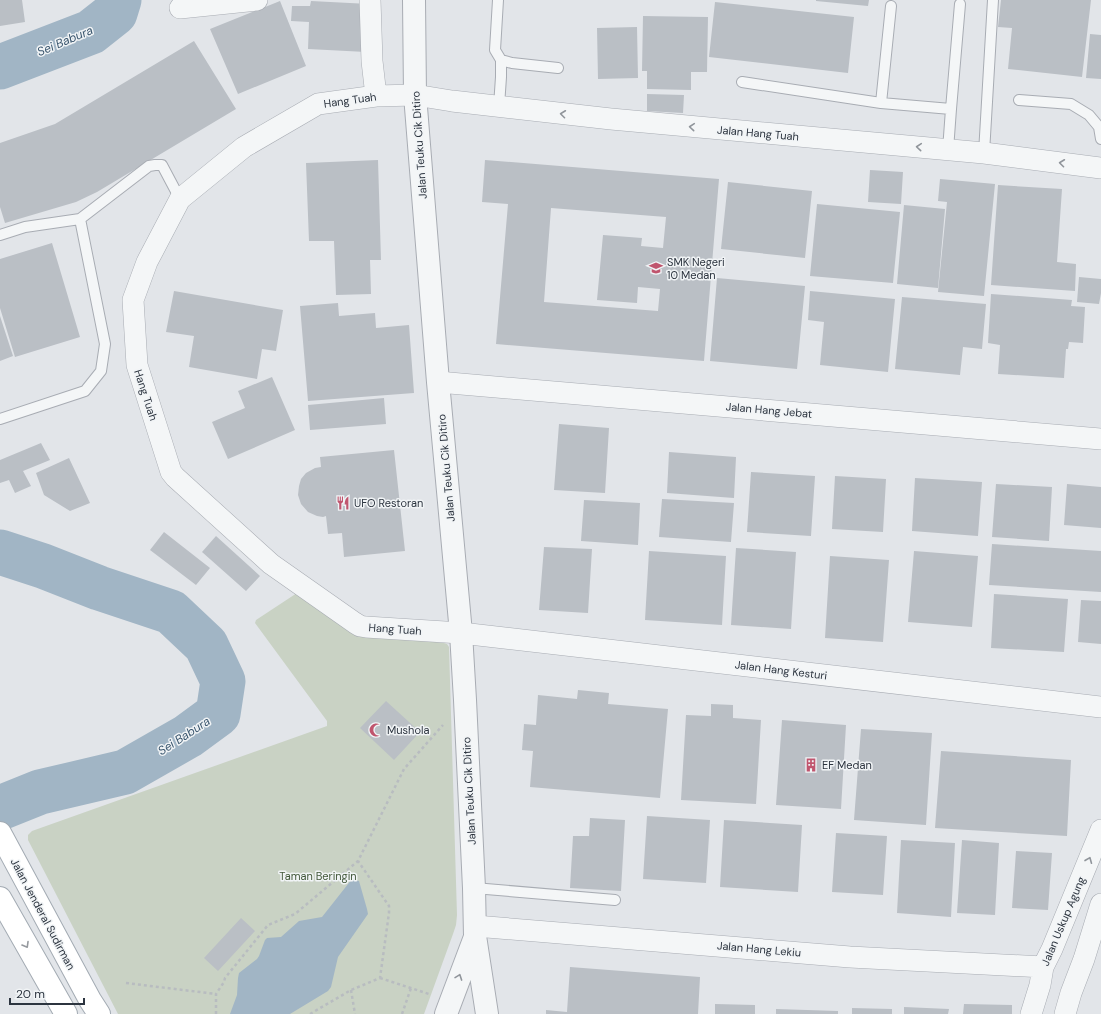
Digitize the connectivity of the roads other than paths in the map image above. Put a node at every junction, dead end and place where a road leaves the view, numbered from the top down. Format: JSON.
{"nodes":[{"id":1,"x":258,"y":0,"type":"edge"},
{"id":2,"x":370,"y":0,"type":"edge"},
{"id":3,"x":414,"y":0,"type":"edge"},
{"id":4,"x":498,"y":0,"type":"edge"},
{"id":5,"x":993,"y":0,"type":"edge"},
{"id":6,"x":960,"y":4,"type":"dead end"},
{"id":7,"x":891,"y":6,"type":"dead end"},
{"id":8,"x":180,"y":8,"type":"dead end"},
{"id":9,"x":501,"y":60,"type":"junction"},
{"id":10,"x":558,"y":68,"type":"dead end"},
{"id":11,"x":742,"y":82,"type":"dead end"},
{"id":12,"x":415,"y":95,"type":"junction"},
{"id":13,"x":376,"y":96,"type":"junction"},
{"id":14,"x":1019,"y":100,"type":"dead end"},
{"id":15,"x":881,"y":103,"type":"junction"},
{"id":16,"x":499,"y":106,"type":"junction"},
{"id":17,"x":951,"y":110,"type":"junction"},
{"id":18,"x":1101,"y":139,"type":"edge"},
{"id":19,"x":948,"y":150,"type":"junction"},
{"id":20,"x":984,"y":154,"type":"junction"},
{"id":21,"x":1101,"y":168,"type":"edge"},
{"id":22,"x":180,"y":199,"type":"junction"},
{"id":23,"x":80,"y":219,"type":"junction"},
{"id":24,"x":0,"y":235,"type":"edge"},
{"id":25,"x":438,"y":382,"type":"junction"},
{"id":26,"x":0,"y":419,"type":"edge"},
{"id":27,"x":1101,"y":439,"type":"edge"},
{"id":28,"x":461,"y":633,"type":"junction"},
{"id":29,"x":1101,"y":707,"type":"edge"},
{"id":30,"x":1101,"y":830,"type":"edge"},
{"id":31,"x":0,"y":833,"type":"edge"},
{"id":32,"x":474,"y":888,"type":"junction"},
{"id":33,"x":615,"y":900,"type":"dead end"},
{"id":34,"x":1101,"y":904,"type":"edge"},
{"id":35,"x":3,"y":905,"type":"edge"},
{"id":36,"x":475,"y":931,"type":"junction"},
{"id":37,"x":1052,"y":949,"type":"junction"},
{"id":38,"x":1084,"y":958,"type":"junction"},
{"id":39,"x":1042,"y":976,"type":"junction"},
{"id":40,"x":1071,"y":993,"type":"junction"},
{"id":41,"x":66,"y":1014,"type":"edge"},
{"id":42,"x":99,"y":1014,"type":"edge"},
{"id":43,"x":446,"y":1014,"type":"edge"},
{"id":44,"x":487,"y":1014,"type":"edge"},
{"id":45,"x":1031,"y":1014,"type":"edge"},
{"id":46,"x":1065,"y":1014,"type":"edge"}],
"edges":[{"from":1,"to":8,"type":"street"},
{"from":2,"to":13,"type":"street"},
{"from":3,"to":12,"type":"street","name":"Jalan Teuku Cik Ditiro"},
{"from":4,"to":9,"type":"lane"},
{"from":5,"to":20,"type":"lane"},
{"from":6,"to":17,"type":"lane"},
{"from":7,"to":15,"type":"lane"},
{"from":9,"to":10,"type":"lane"},
{"from":9,"to":16,"type":"lane"},
{"from":11,"to":15,"type":"lane"},
{"from":12,"to":13,"type":"street","name":"Hang Tuah"},
{"from":12,"to":16,"type":"street","name":"Jalan Hang Tuah"},
{"from":12,"to":25,"type":"street","name":"Jalan Teuku Cik Ditiro"},
{"from":13,"to":22,"type":"street","name":"Hang Tuah"},
{"from":14,"to":18,"type":"lane"},
{"from":15,"to":17,"type":"lane"},
{"from":19,"to":16,"type":"street","name":"Jalan Hang Tuah","one_way":true},
{"from":17,"to":19,"type":"lane"},
{"from":19,"to":20,"type":"street","name":"Jalan Hang Tuah"},
{"from":21,"to":20,"type":"street","name":"Jalan Hang Tuah","one_way":true},
{"from":22,"to":23,"type":"lane"},
{"from":22,"to":28,"type":"street","name":"Hang Tuah"},
{"from":23,"to":24,"type":"lane"},
{"from":23,"to":26,"type":"lane"},
{"from":25,"to":27,"type":"street","name":"Jalan Hang Jebat"},
{"from":25,"to":28,"type":"street","name":"Jalan Teuku Cik Ditiro"},
{"from":28,"to":29,"type":"street","name":"Jalan Hang Kesturi"},
{"from":28,"to":32,"type":"street","name":"Jalan Teuku Cik Ditiro"},
{"from":37,"to":30,"type":"street","name":"Jalan Uskup Agung","one_way":true},
{"from":31,"to":42,"type":"main road","name":"Jalan Jenderal Sudirman"},
{"from":32,"to":33,"type":"lane"},
{"from":32,"to":36,"type":"street","name":"Jalan Teuku Cik Ditiro"},
{"from":34,"to":38,"type":"street"},
{"from":35,"to":41,"type":"main road","one_way":true},
{"from":36,"to":39,"type":"street","name":"Jalan Hang Lekiu"},
{"from":43,"to":36,"type":"street","name":"Jalan Teuku Cik Ditiro","one_way":true},
{"from":36,"to":44,"type":"street","name":"Jalan Teuku Cik Ditiro"},
{"from":37,"to":38,"type":"street"},
{"from":37,"to":39,"type":"street","name":"Jalan Uskup Agung"},
{"from":38,"to":40,"type":"street"},
{"from":39,"to":40,"type":"street","name":"Jalan Hang Lekiu"},
{"from":39,"to":45,"type":"street","name":"Jalan Uskup Agung"},
{"from":40,"to":46,"type":"street"}]}
